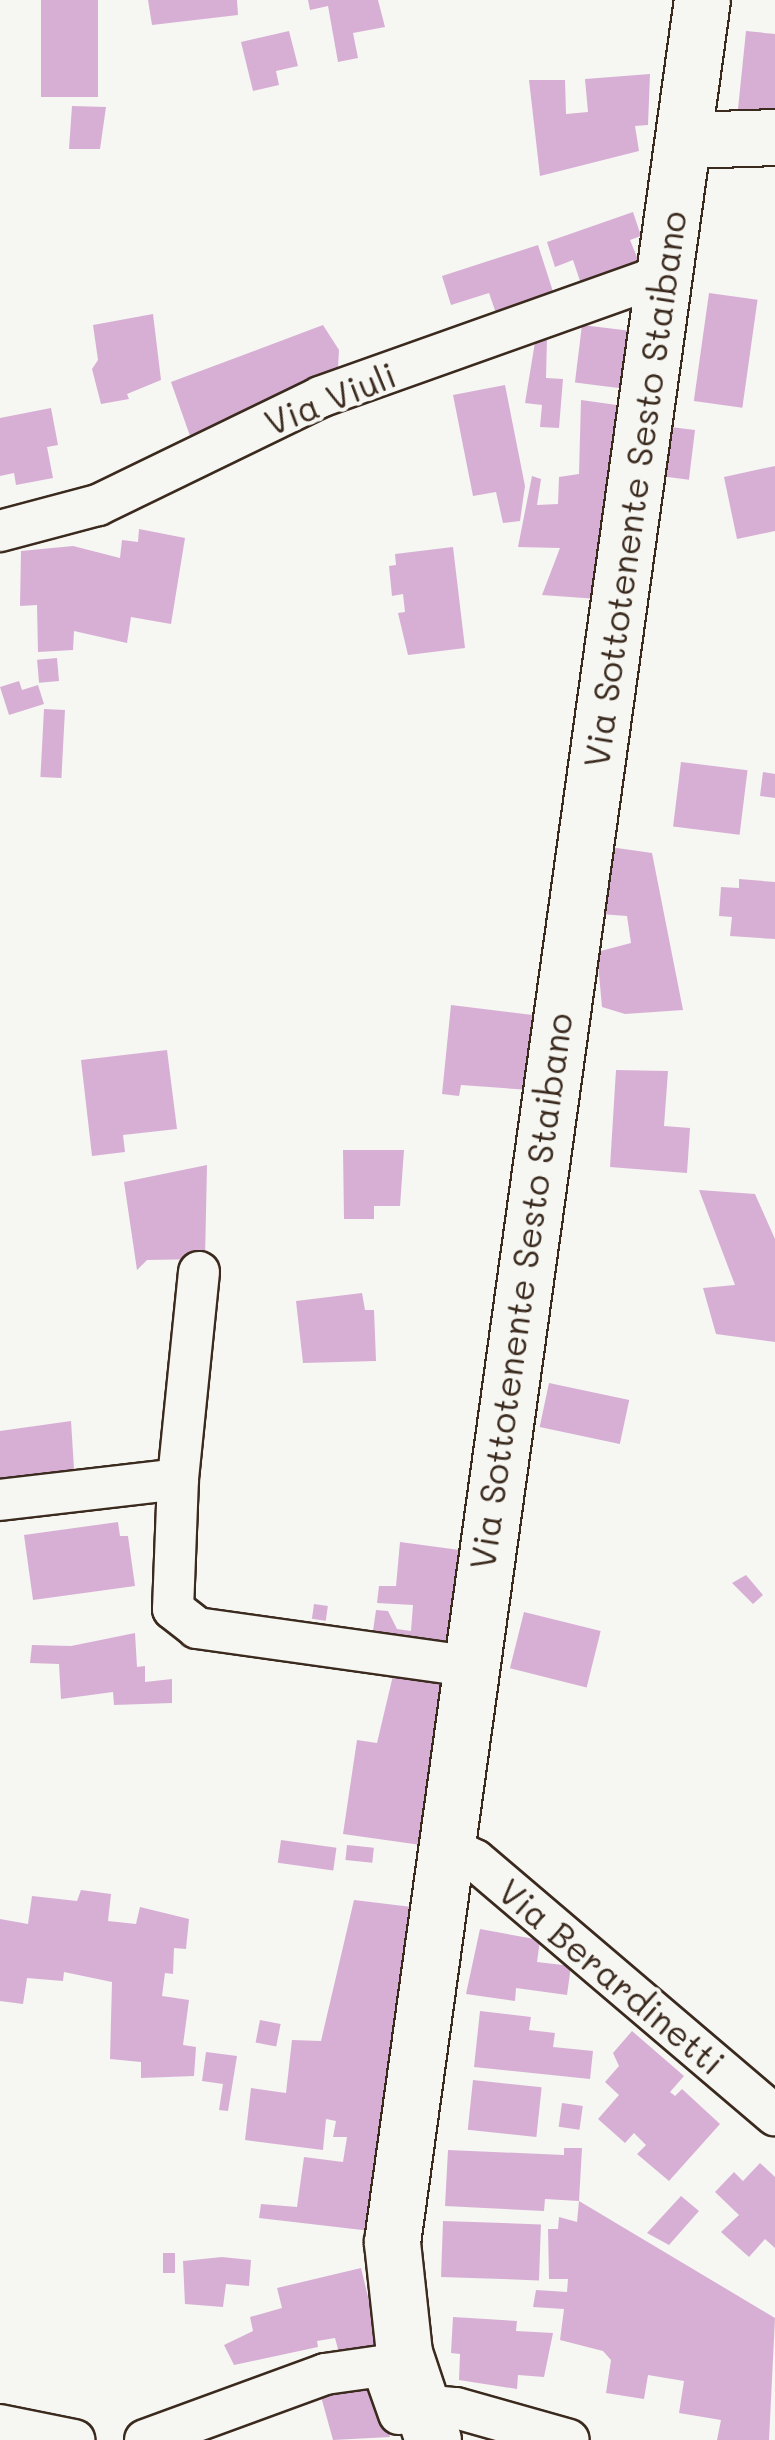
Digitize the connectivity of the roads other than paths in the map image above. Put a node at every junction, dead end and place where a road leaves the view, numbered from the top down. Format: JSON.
{"nodes":[{"id":1,"x":702,"y":0,"type":"edge"},
{"id":2,"x":775,"y":137,"type":"edge"},
{"id":3,"x":686,"y":140,"type":"junction"},
{"id":4,"x":665,"y":274,"type":"junction"},
{"id":5,"x":0,"y":531,"type":"edge"},
{"id":6,"x":199,"y":1272,"type":"dead end"},
{"id":7,"x":178,"y":1479,"type":"junction"},
{"id":8,"x":0,"y":1500,"type":"edge"},
{"id":9,"x":467,"y":1666,"type":"junction"},
{"id":10,"x":444,"y":1844,"type":"junction"},
{"id":11,"x":775,"y":2115,"type":"edge"},
{"id":12,"x":0,"y":2425,"type":"edge"},
{"id":13,"x":421,"y":2428,"type":"edge"},
{"id":14,"x":74,"y":2440,"type":"edge"},
{"id":15,"x":145,"y":2440,"type":"edge"},
{"id":16,"x":569,"y":2440,"type":"edge"}],
"edges":[{"from":1,"to":3,"type":"street","name":"Via Sottotenente Sesto Staibano"},
{"from":2,"to":3,"type":"street"},
{"from":3,"to":4,"type":"street","name":"Via Sottotenente Sesto Staibano"},
{"from":4,"to":5,"type":"street","name":"Via Viuli"},
{"from":4,"to":9,"type":"street","name":"Via Sottotenente Sesto Staibano"},
{"from":6,"to":7,"type":"street"},
{"from":7,"to":8,"type":"street"},
{"from":7,"to":9,"type":"street"},
{"from":9,"to":10,"type":"street","name":"Via Sottotenente Sesto Staibano"},
{"from":10,"to":11,"type":"street","name":"Via Berardinetti"},
{"from":10,"to":13,"type":"street","name":"Via Sottotenente Sesto Staibano"},
{"from":12,"to":14,"type":"street"},
{"from":13,"to":15,"type":"street"},
{"from":13,"to":16,"type":"street"}]}
